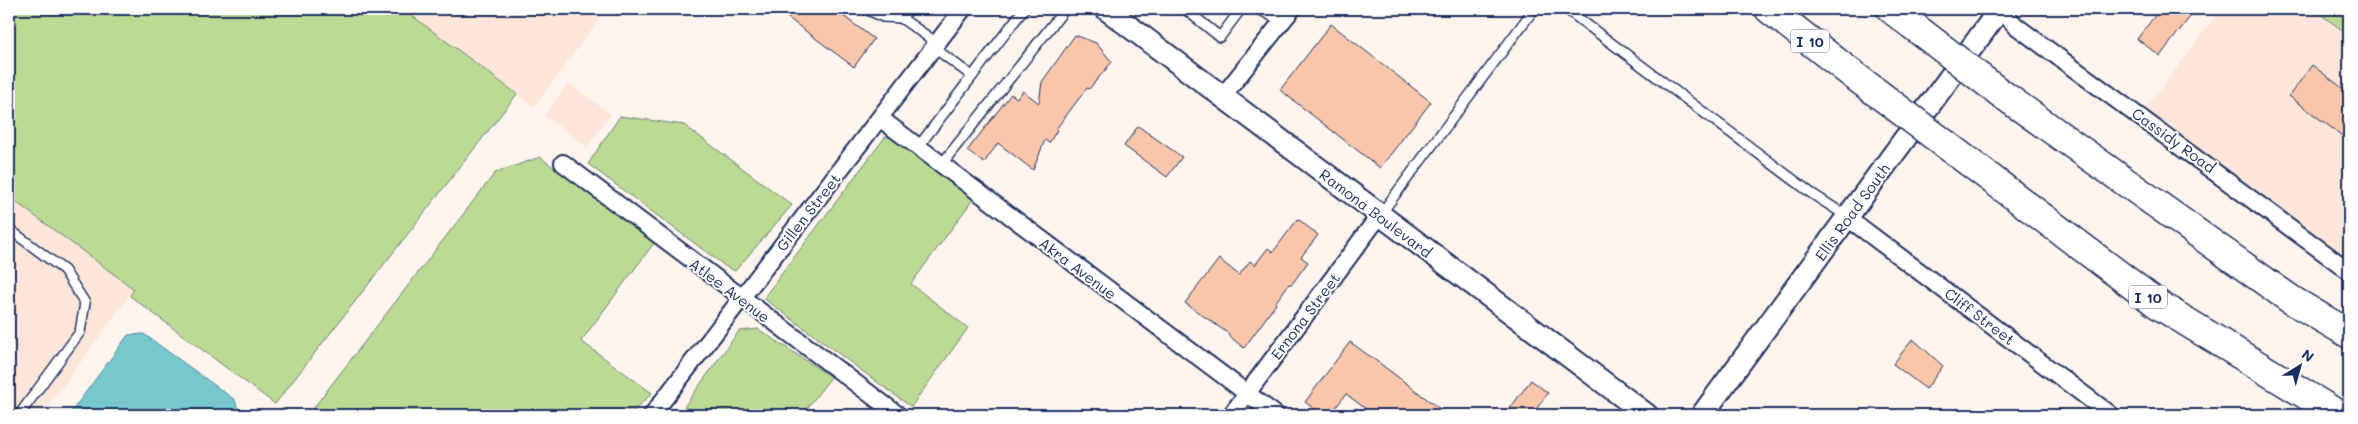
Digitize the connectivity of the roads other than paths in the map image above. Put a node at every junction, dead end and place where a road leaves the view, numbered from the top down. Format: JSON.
{"nodes":[{"id":1,"x":866,"y":9,"type":"edge"},
{"id":2,"x":909,"y":9,"type":"edge"},
{"id":3,"x":963,"y":9,"type":"edge"},
{"id":4,"x":1024,"y":9,"type":"edge"},
{"id":5,"x":1064,"y":9,"type":"edge"},
{"id":6,"x":1106,"y":9,"type":"edge"},
{"id":7,"x":1185,"y":9,"type":"edge"},
{"id":8,"x":1241,"y":9,"type":"edge"},
{"id":9,"x":1258,"y":9,"type":"edge"},
{"id":10,"x":1534,"y":9,"type":"edge"},
{"id":11,"x":1566,"y":9,"type":"edge"},
{"id":12,"x":1769,"y":9,"type":"edge"},
{"id":13,"x":1891,"y":9,"type":"edge"},
{"id":14,"x":2000,"y":9,"type":"edge"},
{"id":15,"x":1287,"y":15,"type":"edge"},
{"id":16,"x":902,"y":18,"type":"junction"},
{"id":17,"x":935,"y":45,"type":"junction"},
{"id":18,"x":972,"y":76,"type":"junction"},
{"id":19,"x":1222,"y":97,"type":"junction"},
{"id":20,"x":881,"y":119,"type":"junction"},
{"id":21,"x":918,"y":147,"type":"junction"},
{"id":22,"x":563,"y":163,"type":"dead end"},
{"id":23,"x":941,"y":165,"type":"junction"},
{"id":24,"x":1379,"y":216,"type":"junction"},
{"id":25,"x":1848,"y":218,"type":"junction"},
{"id":26,"x":9,"y":229,"type":"edge"},
{"id":27,"x":2349,"y":270,"type":"edge"},
{"id":28,"x":741,"y":298,"type":"junction"},
{"id":29,"x":2349,"y":334,"type":"edge"},
{"id":30,"x":1247,"y":394,"type":"junction"},
{"id":31,"x":19,"y":415,"type":"edge"},
{"id":32,"x":652,"y":415,"type":"edge"},
{"id":33,"x":898,"y":415,"type":"edge"},
{"id":34,"x":1231,"y":415,"type":"edge"},
{"id":35,"x":1276,"y":415,"type":"edge"},
{"id":36,"x":1647,"y":415,"type":"edge"},
{"id":37,"x":1702,"y":415,"type":"edge"},
{"id":38,"x":2111,"y":415,"type":"edge"},
{"id":39,"x":2339,"y":415,"type":"edge"}],
"edges":[{"from":1,"to":16,"type":"lane"},
{"from":2,"to":16,"type":"lane"},
{"from":3,"to":17,"type":"street","name":"Gillen Street"},
{"from":4,"to":18,"type":"lane"},
{"from":5,"to":23,"type":"lane"},
{"from":6,"to":19,"type":"street","name":"Ramona Boulevard"},
{"from":7,"to":8,"type":"lane"},
{"from":9,"to":15,"type":"lane"},
{"from":10,"to":24,"type":"lane"},
{"from":11,"to":25,"type":"lane"},
{"from":12,"to":39,"type":"highway","number":"I 10","bridge":true},
{"from":13,"to":29,"type":"highway","bridge":true},
{"from":14,"to":25,"type":"street","name":"Ellis Road South"},
{"from":14,"to":27,"type":"street","name":"Cassidy Road"},
{"from":15,"to":19,"type":"street"},
{"from":16,"to":17,"type":"lane"},
{"from":17,"to":18,"type":"lane"},
{"from":17,"to":20,"type":"street","name":"Gillen Street"},
{"from":18,"to":21,"type":"lane"},
{"from":19,"to":24,"type":"street","name":"Ramona Boulevard"},
{"from":20,"to":21,"type":"street","name":"Akra Avenue"},
{"from":20,"to":28,"type":"street","name":"Gillen Street"},
{"from":21,"to":23,"type":"street","name":"Akra Avenue"},
{"from":22,"to":28,"type":"street","name":"Atlee Avenue"},
{"from":23,"to":30,"type":"street","name":"Akra Avenue"},
{"from":24,"to":30,"type":"street","name":"Ernona Street"},
{"from":24,"to":36,"type":"street","name":"Ramona Boulevard"},
{"from":25,"to":37,"type":"street","name":"Ellis Road South"},
{"from":25,"to":38,"type":"street","name":"Cliff Street"},
{"from":26,"to":31,"type":"lane"},
{"from":28,"to":32,"type":"street","name":"Gillen Street"},
{"from":28,"to":33,"type":"street","name":"Atlee Avenue"},
{"from":30,"to":34,"type":"street","name":"Ernona Street"},
{"from":30,"to":35,"type":"street","name":"Akra Avenue"}]}
